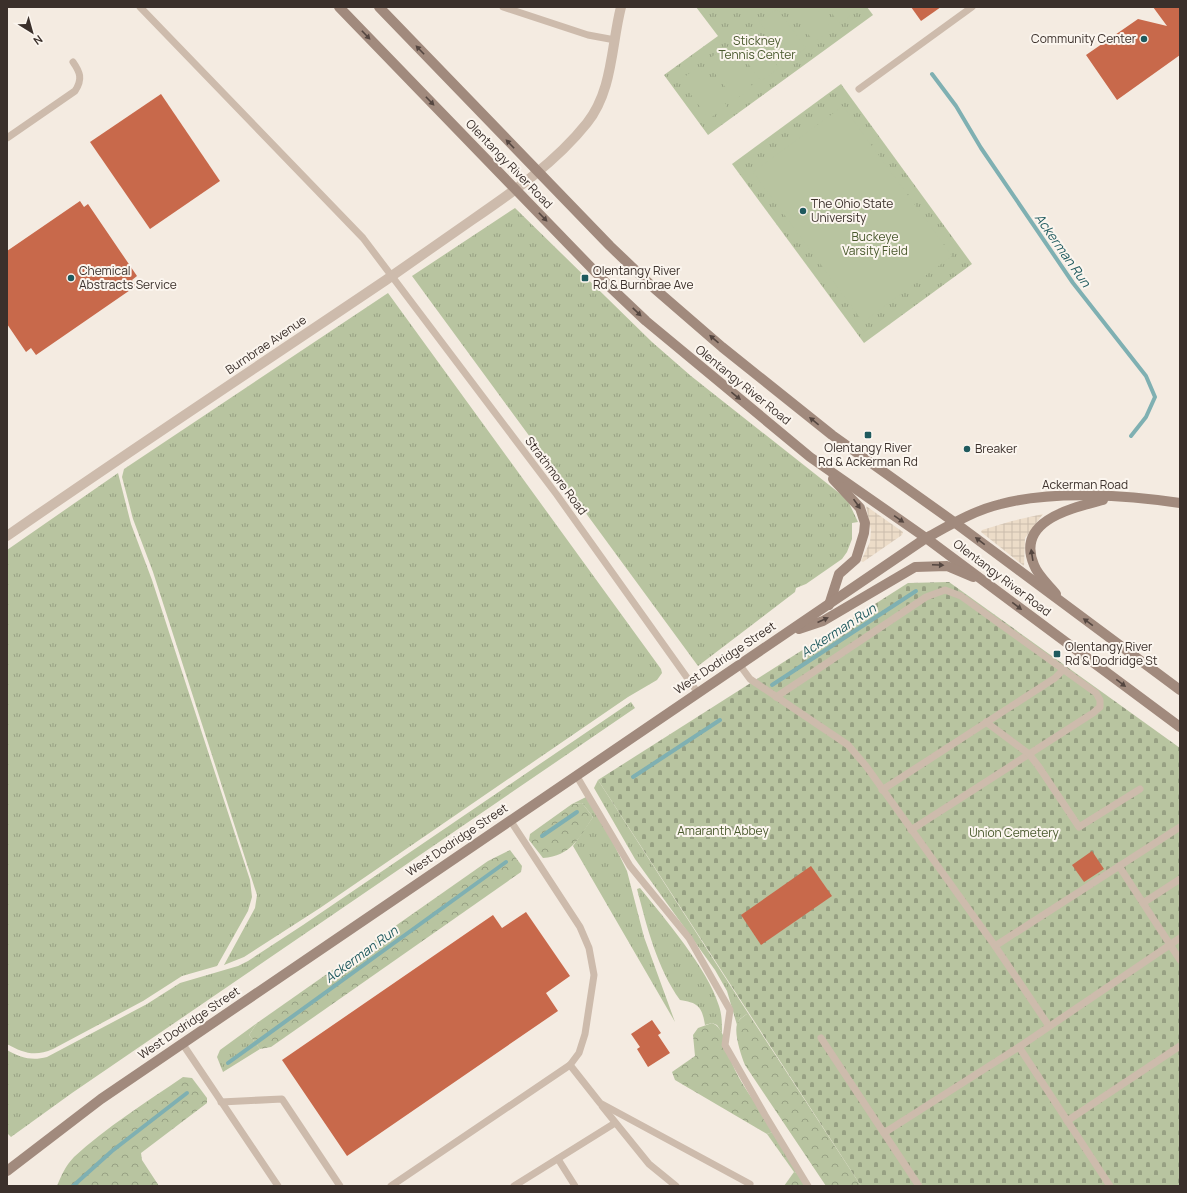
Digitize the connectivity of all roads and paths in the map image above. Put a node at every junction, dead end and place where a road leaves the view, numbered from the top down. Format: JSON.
{"nodes":[{"id":1,"x":140,"y":7,"type":"edge"},
{"id":2,"x":339,"y":7,"type":"edge"},
{"id":3,"x":379,"y":7,"type":"edge"},
{"id":4,"x":503,"y":7,"type":"edge"},
{"id":5,"x":621,"y":7,"type":"edge"},
{"id":6,"x":972,"y":7,"type":"edge"},
{"id":7,"x":615,"y":40,"type":"junction"},
{"id":8,"x":73,"y":62,"type":"dead end"},
{"id":9,"x":859,"y":89,"type":"dead end"},
{"id":10,"x":7,"y":138,"type":"edge"},
{"id":11,"x":537,"y":172,"type":"junction"},
{"id":12,"x":516,"y":189,"type":"junction"},
{"id":13,"x":392,"y":275,"type":"junction"},
{"id":14,"x":810,"y":457,"type":"junction"},
{"id":15,"x":1114,"y":497,"type":"junction"},
{"id":16,"x":1180,"y":503,"type":"edge"},
{"id":17,"x":954,"y":522,"type":"junction"},
{"id":18,"x":7,"y":536,"type":"edge"},
{"id":19,"x":926,"y":538,"type":"junction"},
{"id":20,"x":986,"y":582,"type":"junction"},
{"id":21,"x":829,"y":605,"type":"junction"},
{"id":22,"x":1070,"y":609,"type":"junction"},
{"id":23,"x":786,"y":633,"type":"junction"},
{"id":24,"x":739,"y":664,"type":"junction"},
{"id":25,"x":1064,"y":669,"type":"junction"},
{"id":26,"x":1180,"y":690,"type":"edge"},
{"id":27,"x":698,"y":693,"type":"junction"},
{"id":28,"x":776,"y":697,"type":"junction"},
{"id":29,"x":986,"y":722,"type":"junction"},
{"id":30,"x":1180,"y":727,"type":"edge"},
{"id":31,"x":1028,"y":754,"type":"junction"},
{"id":32,"x":576,"y":775,"type":"junction"},
{"id":33,"x":1140,"y":789,"type":"dead end"},
{"id":34,"x":882,"y":790,"type":"junction"},
{"id":35,"x":510,"y":820,"type":"junction"},
{"id":36,"x":1180,"y":827,"type":"edge"},
{"id":37,"x":911,"y":830,"type":"junction"},
{"id":38,"x":1119,"y":866,"type":"junction"},
{"id":39,"x":1180,"y":878,"type":"edge"},
{"id":40,"x":1143,"y":903,"type":"junction"},
{"id":41,"x":1180,"y":938,"type":"edge"},
{"id":42,"x":1170,"y":945,"type":"junction"},
{"id":43,"x":995,"y":946,"type":"junction"},
{"id":44,"x":1180,"y":960,"type":"edge"},
{"id":45,"x":1049,"y":1026,"type":"junction"},
{"id":46,"x":821,"y":1038,"type":"dead end"},
{"id":47,"x":182,"y":1043,"type":"junction"},
{"id":48,"x":1180,"y":1046,"type":"edge"},
{"id":49,"x":1018,"y":1047,"type":"junction"},
{"id":50,"x":570,"y":1065,"type":"junction"},
{"id":51,"x":221,"y":1102,"type":"junction"},
{"id":52,"x":600,"y":1103,"type":"junction"},
{"id":53,"x":1067,"y":1121,"type":"junction"},
{"id":54,"x":615,"y":1123,"type":"junction"},
{"id":55,"x":884,"y":1134,"type":"junction"},
{"id":56,"x":558,"y":1159,"type":"junction"},
{"id":57,"x":7,"y":1171,"type":"edge"},
{"id":58,"x":278,"y":1186,"type":"edge"},
{"id":59,"x":340,"y":1186,"type":"edge"},
{"id":60,"x":391,"y":1186,"type":"edge"},
{"id":61,"x":514,"y":1186,"type":"edge"},
{"id":62,"x":575,"y":1186,"type":"edge"},
{"id":63,"x":676,"y":1186,"type":"edge"},
{"id":64,"x":748,"y":1186,"type":"edge"},
{"id":65,"x":808,"y":1186,"type":"edge"},
{"id":66,"x":919,"y":1186,"type":"edge"},
{"id":67,"x":1110,"y":1186,"type":"edge"}],
"edges":[{"from":1,"to":13,"type":"lane","name":"Strathmore Road"},
{"from":2,"to":12,"type":"main road","name":"Olentangy River Road","one_way":true},
{"from":11,"to":3,"type":"main road","name":"Olentangy River Road","one_way":true},
{"from":4,"to":7,"type":"lane"},
{"from":5,"to":7,"type":"street","name":"Burnbrae Avenue"},
{"from":6,"to":9,"type":"lane"},
{"from":7,"to":11,"type":"street","name":"Burnbrae Avenue"},
{"from":8,"to":10,"type":"lane"},
{"from":11,"to":12,"type":"street","name":"Burnbrae Avenue"},
{"from":17,"to":11,"type":"main road","name":"Olentangy River Road","one_way":true},
{"from":12,"to":13,"type":"street","name":"Burnbrae Avenue"},
{"from":12,"to":14,"type":"main road","name":"Olentangy River Road","one_way":true},
{"from":13,"to":18,"type":"street","name":"Burnbrae Avenue"},
{"from":13,"to":27,"type":"lane","name":"Strathmore Road"},
{"from":14,"to":19,"type":"main road","name":"Olentangy River Road","one_way":true},
{"from":14,"to":21,"type":"main road","one_way":true},
{"from":15,"to":16,"type":"main road","name":"Ackerman Road"},
{"from":15,"to":17,"type":"main road","name":"Ackerman Road"},
{"from":22,"to":15,"type":"main road","one_way":true},
{"from":17,"to":19,"type":"main road","name":"Ackerman Road"},
{"from":22,"to":17,"type":"main road","name":"Olentangy River Road","one_way":true},
{"from":19,"to":20,"type":"main road","name":"Olentangy River Road"},
{"from":19,"to":21,"type":"main road","name":"West Dodridge Street"},
{"from":23,"to":20,"type":"main road","one_way":true},
{"from":20,"to":30,"type":"main road","name":"Olentangy River Road","one_way":true},
{"from":21,"to":23,"type":"main road","name":"West Dodridge Street"},
{"from":26,"to":22,"type":"main road","name":"Olentangy River Road","one_way":true},
{"from":23,"to":24,"type":"main road","name":"West Dodridge Street"},
{"from":24,"to":27,"type":"main road","name":"West Dodridge Street"},
{"from":24,"to":28,"type":"lane"},
{"from":25,"to":28,"type":"lane"},
{"from":25,"to":29,"type":"lane"},
{"from":25,"to":31,"type":"lane"},
{"from":27,"to":32,"type":"main road","name":"West Dodridge Street"},
{"from":28,"to":34,"type":"lane"},
{"from":29,"to":31,"type":"lane"},
{"from":29,"to":34,"type":"lane"},
{"from":31,"to":33,"type":"lane"},
{"from":31,"to":37,"type":"lane"},
{"from":32,"to":35,"type":"main road","name":"West Dodridge Street"},
{"from":32,"to":65,"type":"lane"},
{"from":34,"to":37,"type":"lane"},
{"from":35,"to":47,"type":"main road","name":"West Dodridge Street"},
{"from":35,"to":50,"type":"lane"},
{"from":36,"to":38,"type":"lane"},
{"from":37,"to":43,"type":"lane"},
{"from":38,"to":40,"type":"lane"},
{"from":38,"to":43,"type":"lane"},
{"from":39,"to":40,"type":"lane"},
{"from":40,"to":42,"type":"lane"},
{"from":41,"to":42,"type":"lane"},
{"from":42,"to":44,"type":"lane"},
{"from":42,"to":45,"type":"lane"},
{"from":43,"to":45,"type":"lane"},
{"from":45,"to":49,"type":"lane"},
{"from":46,"to":55,"type":"lane"},
{"from":47,"to":51,"type":"lane"},
{"from":47,"to":57,"type":"main road","name":"West Dodridge Street"},
{"from":48,"to":53,"type":"lane"},
{"from":49,"to":53,"type":"lane"},
{"from":49,"to":55,"type":"lane"},
{"from":50,"to":52,"type":"lane"},
{"from":50,"to":60,"type":"lane"},
{"from":51,"to":58,"type":"lane"},
{"from":51,"to":59,"type":"lane"},
{"from":52,"to":54,"type":"lane"},
{"from":52,"to":64,"type":"lane"},
{"from":53,"to":67,"type":"lane"},
{"from":54,"to":56,"type":"lane"},
{"from":54,"to":63,"type":"lane"},
{"from":55,"to":66,"type":"lane"},
{"from":56,"to":61,"type":"lane"},
{"from":56,"to":62,"type":"lane"}]}
